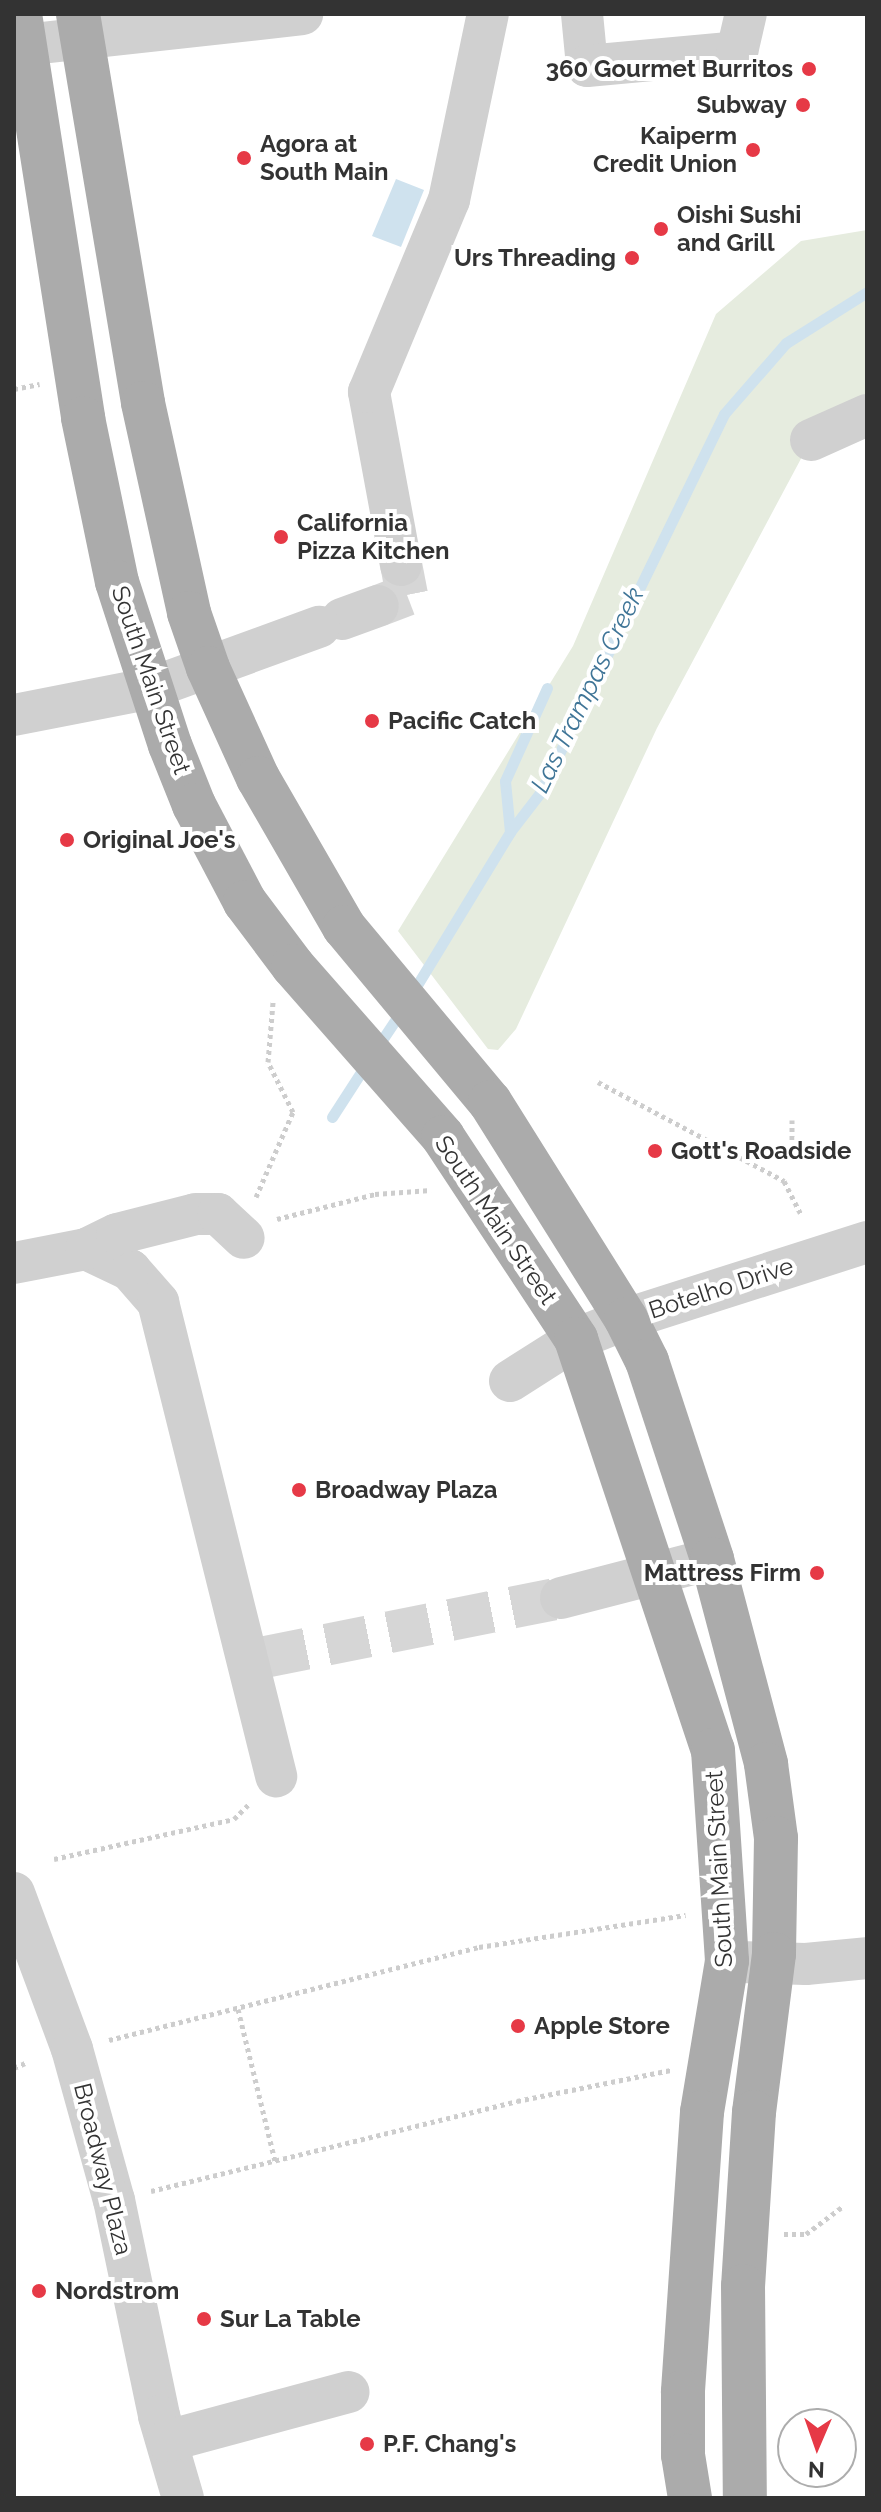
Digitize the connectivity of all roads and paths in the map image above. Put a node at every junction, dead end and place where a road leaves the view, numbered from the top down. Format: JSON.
{"nodes":[{"id":1,"x":302,"y":14,"type":"edge"},
{"id":2,"x":488,"y":14,"type":"edge"},
{"id":3,"x":582,"y":14,"type":"edge"},
{"id":4,"x":80,"y":25,"type":"edge"},
{"id":5,"x":742,"y":33,"type":"edge"},
{"id":6,"x":20,"y":35,"type":"edge"},
{"id":7,"x":43,"y":383,"type":"dead end"},
{"id":8,"x":14,"y":389,"type":"edge"},
{"id":9,"x":867,"y":415,"type":"edge"},
{"id":10,"x":811,"y":440,"type":"dead end"},
{"id":11,"x":401,"y":565,"type":"tunnel mouth"},
{"id":12,"x":346,"y":617,"type":"tunnel mouth"},
{"id":13,"x":208,"y":668,"type":"junction"},
{"id":14,"x":151,"y":688,"type":"junction"},
{"id":15,"x":14,"y":715,"type":"edge"},
{"id":16,"x":284,"y":978,"type":"junction"},
{"id":17,"x":598,"y":1082,"type":"dead end"},
{"id":18,"x":792,"y":1120,"type":"dead end"},
{"id":19,"x":792,"y":1150,"type":"dead end"},
{"id":20,"x":443,"y":1185,"type":"dead end"},
{"id":21,"x":800,"y":1213,"type":"dead end"},
{"id":22,"x":253,"y":1222,"type":"junction"},
{"id":23,"x":867,"y":1242,"type":"edge"},
{"id":24,"x":86,"y":1249,"type":"junction"},
{"id":25,"x":14,"y":1263,"type":"edge"},
{"id":26,"x":626,"y":1319,"type":"junction"},
{"id":27,"x":576,"y":1339,"type":"junction"},
{"id":28,"x":510,"y":1381,"type":"dead end"},
{"id":29,"x":712,"y":1559,"type":"junction"},
{"id":30,"x":654,"y":1573,"type":"junction"},
{"id":31,"x":561,"y":1598,"type":"tunnel mouth"},
{"id":32,"x":276,"y":1777,"type":"joint"},
{"id":33,"x":54,"y":1859,"type":"dead end"},
{"id":34,"x":14,"y":1893,"type":"edge"},
{"id":35,"x":695,"y":1913,"type":"dead end"},
{"id":36,"x":867,"y":1958,"type":"edge"},
{"id":37,"x":727,"y":1961,"type":"junction"},
{"id":38,"x":772,"y":1965,"type":"junction"},
{"id":39,"x":238,"y":2009,"type":"junction"},
{"id":40,"x":109,"y":2040,"type":"dead end"},
{"id":41,"x":25,"y":2063,"type":"dead end"},
{"id":42,"x":14,"y":2068,"type":"edge"},
{"id":43,"x":672,"y":2070,"type":"dead end"},
{"id":44,"x":275,"y":2161,"type":"junction"},
{"id":45,"x":147,"y":2192,"type":"dead end"},
{"id":46,"x":842,"y":2207,"type":"dead end"},
{"id":47,"x":779,"y":2234,"type":"dead end"},
{"id":48,"x":348,"y":2392,"type":"dead end"},
{"id":49,"x":167,"y":2441,"type":"junction"},
{"id":50,"x":183,"y":2498,"type":"edge"},
{"id":51,"x":690,"y":2498,"type":"edge"},
{"id":52,"x":745,"y":2498,"type":"edge"}],
"edges":[{"from":1,"to":4,"type":"street"},
{"from":2,"to":11,"type":"street"},
{"from":3,"to":5,"type":"street"},
{"from":4,"to":6,"type":"street"},
{"from":4,"to":13,"type":"main road","name":"South Main Street"},
{"from":6,"to":14,"type":"main road","name":"South Main Street"},
{"from":7,"to":8,"type":"path"},
{"from":9,"to":10,"type":"street"},
{"from":12,"to":13,"type":"street"},
{"from":13,"to":14,"type":"street"},
{"from":13,"to":26,"type":"main road","name":"South Main Street"},
{"from":14,"to":15,"type":"street"},
{"from":14,"to":16,"type":"main road","name":"South Main Street"},
{"from":16,"to":22,"type":"path"},
{"from":16,"to":27,"type":"main road","name":"South Main Street"},
{"from":17,"to":21,"type":"path"},
{"from":18,"to":19,"type":"path"},
{"from":20,"to":22,"type":"path"},
{"from":22,"to":24,"type":"street"},
{"from":23,"to":26,"type":"street","name":"Botelho Drive"},
{"from":24,"to":25,"type":"street"},
{"from":24,"to":32,"type":"street"},
{"from":26,"to":27,"type":"street","name":"Botelho Drive"},
{"from":26,"to":29,"type":"main road","name":"South Main Street"},
{"from":27,"to":28,"type":"street","name":"Botelho Drive"},
{"from":27,"to":30,"type":"main road","name":"South Main Street"},
{"from":29,"to":30,"type":"street"},
{"from":29,"to":38,"type":"main road","name":"South Main Street"},
{"from":30,"to":31,"type":"street"},
{"from":30,"to":37,"type":"main road","name":"South Main Street"},
{"from":32,"to":33,"type":"path"},
{"from":34,"to":49,"type":"street","name":"Broadway Plaza"},
{"from":35,"to":39,"type":"path"},
{"from":36,"to":38,"type":"street"},
{"from":37,"to":38,"type":"street"},
{"from":37,"to":51,"type":"main road","name":"South Main Street"},
{"from":38,"to":52,"type":"main road","name":"South Main Street"},
{"from":39,"to":40,"type":"path"},
{"from":39,"to":44,"type":"path"},
{"from":41,"to":42,"type":"path"},
{"from":43,"to":44,"type":"path","name":"Broadway Plaza"},
{"from":44,"to":45,"type":"path","name":"Broadway Plaza"},
{"from":46,"to":47,"type":"path"},
{"from":48,"to":49,"type":"street"},
{"from":49,"to":50,"type":"street","name":"Broadway Plaza"}]}
